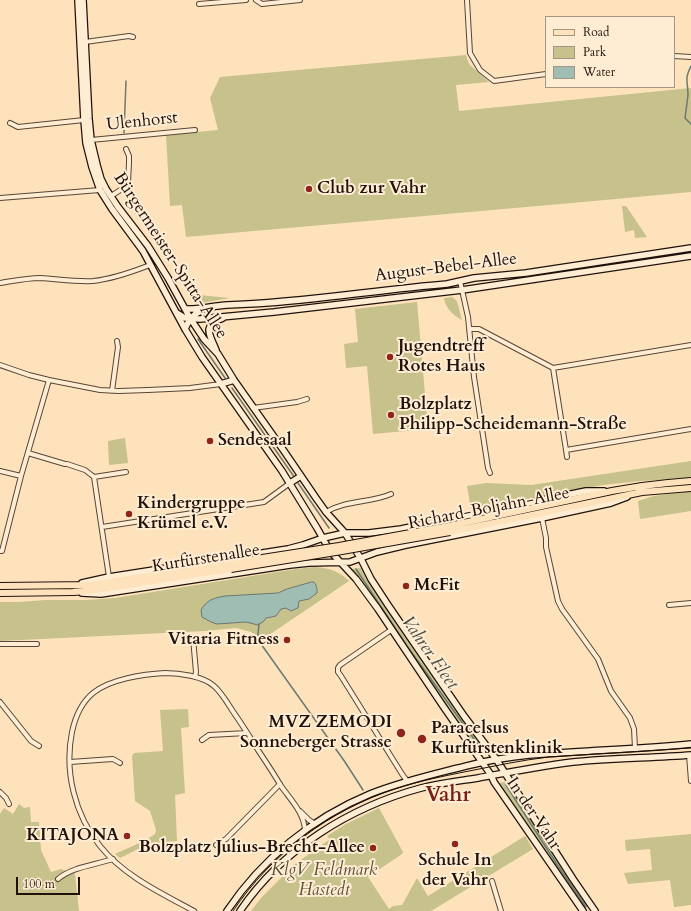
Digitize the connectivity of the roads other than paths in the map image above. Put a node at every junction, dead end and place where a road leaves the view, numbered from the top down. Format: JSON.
{"nodes":[{"id":1,"x":78,"y":0,"type":"edge"},
{"id":2,"x":83,"y":0,"type":"edge"},
{"id":3,"x":246,"y":0,"type":"edge"},
{"id":4,"x":256,"y":0,"type":"edge"},
{"id":5,"x":300,"y":0,"type":"edge"},
{"id":6,"x":466,"y":0,"type":"edge"},
{"id":7,"x":199,"y":4,"type":"dead end"},
{"id":8,"x":133,"y":37,"type":"dead end"},
{"id":9,"x":85,"y":42,"type":"junction"},
{"id":10,"x":675,"y":56,"type":"edge"},
{"id":11,"x":691,"y":57,"type":"edge"},
{"id":12,"x":545,"y":74,"type":"edge"},
{"id":13,"x":84,"y":120,"type":"junction"},
{"id":14,"x":10,"y":123,"type":"dead end"},
{"id":15,"x":195,"y":130,"type":"dead end"},
{"id":16,"x":91,"y":140,"type":"junction"},
{"id":17,"x":126,"y":149,"type":"dead end"},
{"id":18,"x":100,"y":190,"type":"junction"},
{"id":19,"x":111,"y":196,"type":"junction"},
{"id":20,"x":0,"y":198,"type":"edge"},
{"id":21,"x":691,"y":248,"type":"edge"},
{"id":22,"x":691,"y":256,"type":"edge"},
{"id":23,"x":150,"y":265,"type":"junction"},
{"id":24,"x":460,"y":281,"type":"junction"},
{"id":25,"x":0,"y":283,"type":"edge"},
{"id":26,"x":462,"y":290,"type":"junction"},
{"id":27,"x":268,"y":303,"type":"junction"},
{"id":28,"x":204,"y":308,"type":"junction"},
{"id":29,"x":185,"y":309,"type":"junction"},
{"id":30,"x":175,"y":310,"type":"junction"},
{"id":31,"x":269,"y":312,"type":"junction"},
{"id":32,"x":227,"y":317,"type":"junction"},
{"id":33,"x":190,"y":318,"type":"junction"},
{"id":34,"x":185,"y":329,"type":"junction"},
{"id":35,"x":469,"y":329,"type":"junction"},
{"id":36,"x":118,"y":341,"type":"dead end"},
{"id":37,"x":691,"y":345,"type":"edge"},
{"id":38,"x":218,"y":354,"type":"junction"},
{"id":39,"x":0,"y":365,"type":"edge"},
{"id":40,"x":553,"y":368,"type":"junction"},
{"id":41,"x":49,"y":380,"type":"junction"},
{"id":42,"x":234,"y":380,"type":"junction"},
{"id":43,"x":221,"y":384,"type":"junction"},
{"id":44,"x":112,"y":391,"type":"junction"},
{"id":45,"x":307,"y":399,"type":"dead end"},
{"id":46,"x":253,"y":408,"type":"junction"},
{"id":47,"x":691,"y":429,"type":"edge"},
{"id":48,"x":566,"y":450,"type":"junction"},
{"id":49,"x":28,"y":453,"type":"junction"},
{"id":50,"x":567,"y":457,"type":"dead end"},
{"id":51,"x":0,"y":471,"type":"edge"},
{"id":52,"x":126,"y":472,"type":"dead end"},
{"id":53,"x":490,"y":473,"type":"dead end"},
{"id":54,"x":21,"y":476,"type":"junction"},
{"id":55,"x":94,"y":477,"type":"junction"},
{"id":56,"x":296,"y":480,"type":"junction"},
{"id":57,"x":691,"y":481,"type":"edge"},
{"id":58,"x":691,"y":488,"type":"edge"},
{"id":59,"x":612,"y":491,"type":"junction"},
{"id":60,"x":642,"y":492,"type":"junction"},
{"id":61,"x":391,"y":494,"type":"dead end"},
{"id":62,"x":326,"y":512,"type":"junction"},
{"id":63,"x":542,"y":518,"type":"junction"},
{"id":64,"x":102,"y":527,"type":"junction"},
{"id":65,"x":450,"y":529,"type":"junction"},
{"id":66,"x":345,"y":533,"type":"junction"},
{"id":67,"x":323,"y":538,"type":"junction"},
{"id":68,"x":340,"y":549,"type":"joint"},
{"id":69,"x":1,"y":551,"type":"edge"},
{"id":70,"x":361,"y":559,"type":"junction"},
{"id":71,"x":340,"y":562,"type":"junction"},
{"id":72,"x":230,"y":566,"type":"junction"},
{"id":73,"x":109,"y":577,"type":"junction"},
{"id":74,"x":76,"y":585,"type":"junction"},
{"id":75,"x":0,"y":586,"type":"edge"},
{"id":76,"x":73,"y":592,"type":"junction"},
{"id":77,"x":0,"y":593,"type":"edge"},
{"id":78,"x":691,"y":604,"type":"edge"},
{"id":79,"x":669,"y":605,"type":"dead end"},
{"id":80,"x":392,"y":630,"type":"junction"},
{"id":81,"x":193,"y":638,"type":"dead end"},
{"id":82,"x":0,"y":644,"type":"edge"},
{"id":83,"x":37,"y":644,"type":"dead end"},
{"id":84,"x":195,"y":677,"type":"junction"},
{"id":85,"x":0,"y":702,"type":"edge"},
{"id":86,"x":247,"y":733,"type":"junction"},
{"id":87,"x":202,"y":740,"type":"dead end"},
{"id":88,"x":691,"y":744,"type":"edge"},
{"id":89,"x":39,"y":746,"type":"dead end"},
{"id":90,"x":635,"y":748,"type":"junction"},
{"id":91,"x":690,"y":755,"type":"edge"},
{"id":92,"x":496,"y":759,"type":"junction"},
{"id":93,"x":70,"y":762,"type":"junction"},
{"id":94,"x":482,"y":762,"type":"junction"},
{"id":95,"x":120,"y":764,"type":"dead end"},
{"id":96,"x":504,"y":773,"type":"junction"},
{"id":97,"x":491,"y":775,"type":"junction"},
{"id":98,"x":407,"y":781,"type":"junction"},
{"id":99,"x":691,"y":781,"type":"edge"},
{"id":100,"x":280,"y":784,"type":"junction"},
{"id":101,"x":0,"y":792,"type":"edge"},
{"id":102,"x":9,"y":804,"type":"dead end"},
{"id":103,"x":297,"y":808,"type":"junction"},
{"id":104,"x":315,"y":824,"type":"junction"},
{"id":105,"x":305,"y":830,"type":"junction"},
{"id":106,"x":216,"y":844,"type":"dead end"},
{"id":107,"x":113,"y":859,"type":"junction"},
{"id":108,"x":58,"y":879,"type":"dead end"},
{"id":109,"x":492,"y":881,"type":"dead end"},
{"id":110,"x":194,"y":911,"type":"edge"},
{"id":111,"x":228,"y":911,"type":"edge"},
{"id":112,"x":240,"y":911,"type":"edge"},
{"id":113,"x":501,"y":911,"type":"edge"},
{"id":114,"x":583,"y":911,"type":"edge"},
{"id":115,"x":595,"y":911,"type":"edge"}],
"edges":[{"from":1,"to":13,"type":"main road","name":"Bürgermeister-Spitta-Allee"},
{"from":2,"to":9,"type":"main road","name":"Bürgermeister-Spitta-Allee"},
{"from":3,"to":7,"type":"street"},
{"from":4,"to":5,"type":"street"},
{"from":6,"to":12,"type":"street"},
{"from":8,"to":9,"type":"street"},
{"from":9,"to":16,"type":"main road","name":"Bürgermeister-Spitta-Allee"},
{"from":10,"to":11,"type":"street"},
{"from":13,"to":14,"type":"street"},
{"from":13,"to":18,"type":"main road","name":"Bürgermeister-Spitta-Allee"},
{"from":15,"to":16,"type":"street","name":"Ulenhorst"},
{"from":16,"to":19,"type":"main road","name":"Bürgermeister-Spitta-Allee"},
{"from":17,"to":19,"type":"street"},
{"from":18,"to":20,"type":"street"},
{"from":18,"to":23,"type":"main road","name":"Bürgermeister-Spitta-Allee"},
{"from":19,"to":29,"type":"main road","name":"Bürgermeister-Spitta-Allee"},
{"from":21,"to":24,"type":"main road","name":"August-Bebel-Allee"},
{"from":22,"to":26,"type":"main road","name":"August-Bebel-Allee"},
{"from":23,"to":25,"type":"street"},
{"from":23,"to":30,"type":"main road","name":"Bürgermeister-Spitta-Allee"},
{"from":24,"to":26,"type":"street"},
{"from":24,"to":27,"type":"main road","name":"August-Bebel-Allee"},
{"from":26,"to":31,"type":"main road","name":"August-Bebel-Allee"},
{"from":26,"to":35,"type":"street"},
{"from":27,"to":28,"type":"main road","name":"August-Bebel-Allee"},
{"from":27,"to":31,"type":"main road"},
{"from":28,"to":29,"type":"main road","name":"August-Bebel-Allee"},
{"from":28,"to":33,"type":"main road","name":"August-Bebel-Allee"},
{"from":29,"to":33,"type":"main road","name":"Bürgermeister-Spitta-Allee"},
{"from":30,"to":33,"type":"main road"},
{"from":30,"to":34,"type":"main road","name":"Bürgermeister-Spitta-Allee"},
{"from":31,"to":32,"type":"main road","name":"August-Bebel-Allee"},
{"from":32,"to":33,"type":"main road","name":"August-Bebel-Allee"},
{"from":32,"to":38,"type":"main road","name":"August-Bebel-Allee"},
{"from":33,"to":34,"type":"main road"},
{"from":33,"to":38,"type":"main road","name":"Bürgermeister-Spitta-Allee"},
{"from":34,"to":43,"type":"main road","name":"Bürgermeister-Spitta-Allee"},
{"from":35,"to":40,"type":"street"},
{"from":35,"to":53,"type":"street"},
{"from":36,"to":44,"type":"street"},
{"from":37,"to":40,"type":"street"},
{"from":38,"to":42,"type":"main road","name":"Bürgermeister-Spitta-Allee"},
{"from":39,"to":41,"type":"street"},
{"from":40,"to":48,"type":"street"},
{"from":41,"to":44,"type":"street"},
{"from":41,"to":49,"type":"street"},
{"from":42,"to":43,"type":"main road"},
{"from":42,"to":46,"type":"main road","name":"Bürgermeister-Spitta-Allee"},
{"from":43,"to":44,"type":"street"},
{"from":43,"to":56,"type":"main road","name":"Bürgermeister-Spitta-Allee"},
{"from":45,"to":46,"type":"street"},
{"from":46,"to":56,"type":"main road","name":"Bürgermeister-Spitta-Allee"},
{"from":47,"to":48,"type":"street"},
{"from":48,"to":50,"type":"street"},
{"from":49,"to":54,"type":"street"},
{"from":49,"to":55,"type":"street"},
{"from":51,"to":54,"type":"street"},
{"from":52,"to":55,"type":"street"},
{"from":54,"to":69,"type":"street"},
{"from":55,"to":64,"type":"street"},
{"from":56,"to":62,"type":"main road","name":"Bürgermeister-Spitta-Allee"},
{"from":56,"to":64,"type":"street"},
{"from":56,"to":67,"type":"main road","name":"Bürgermeister-Spitta-Allee"},
{"from":57,"to":59,"type":"main road","name":"Richard-Boljahn-Allee"},
{"from":58,"to":60,"type":"main road","name":"Richard-Boljahn-Allee"},
{"from":59,"to":65,"type":"main road","name":"Richard-Boljahn-Allee"},
{"from":59,"to":66,"type":"main road","name":"Richard-Boljahn-Allee"},
{"from":60,"to":63,"type":"main road","name":"Richard-Boljahn-Allee"},
{"from":60,"to":65,"type":"main road","name":"Richard-Boljahn-Allee"},
{"from":61,"to":62,"type":"street"},
{"from":62,"to":66,"type":"main road","name":"Bürgermeister-Spitta-Allee"},
{"from":63,"to":70,"type":"main road","name":"Richard-Boljahn-Allee"},
{"from":63,"to":90,"type":"street"},
{"from":64,"to":73,"type":"street"},
{"from":65,"to":68,"type":"main road","name":"Richard-Boljahn-Allee","bridge":true},
{"from":66,"to":67,"type":"main road","name":"Richard-Boljahn-Allee"},
{"from":66,"to":70,"type":"main road","name":"Bürgermeister-Spitta-Allee"},
{"from":67,"to":71,"type":"main road","name":"In der Vahr"},
{"from":67,"to":73,"type":"main road","name":"Kurfürstenallee"},
{"from":68,"to":72,"type":"main road","name":"Kurfürstenallee","bridge":true},
{"from":70,"to":71,"type":"main road","name":"Richard-Boljahn-Allee"},
{"from":70,"to":92,"type":"main road","name":"In der Vahr"},
{"from":71,"to":76,"type":"main road","name":"Kurfürstenallee"},
{"from":71,"to":80,"type":"main road","name":"In der Vahr"},
{"from":72,"to":74,"type":"main road","name":"Kurfürstenallee"},
{"from":72,"to":76,"type":"main road","name":"Kurfürstenallee"},
{"from":73,"to":74,"type":"main road","name":"Kurfürstenallee"},
{"from":74,"to":75,"type":"main road","name":"Kurfürstenallee"},
{"from":76,"to":77,"type":"main road","name":"Kurfürstenallee"},
{"from":78,"to":79,"type":"street"},
{"from":80,"to":94,"type":"main road","name":"In der Vahr"},
{"from":80,"to":98,"type":"street"},
{"from":81,"to":84,"type":"street"},
{"from":82,"to":83,"type":"street"},
{"from":84,"to":86,"type":"street"},
{"from":84,"to":93,"type":"street"},
{"from":85,"to":89,"type":"street"},
{"from":86,"to":87,"type":"street"},
{"from":86,"to":100,"type":"street"},
{"from":88,"to":90,"type":"main road"},
{"from":90,"to":92,"type":"main road"},
{"from":91,"to":96,"type":"main road"},
{"from":91,"to":99,"type":"street"},
{"from":92,"to":94,"type":"main road"},
{"from":92,"to":96,"type":"main road","name":"In der Vahr"},
{"from":93,"to":95,"type":"street"},
{"from":93,"to":107,"type":"street"},
{"from":94,"to":97,"type":"main road","name":"In der Vahr"},
{"from":94,"to":98,"type":"main road"},
{"from":96,"to":97,"type":"main road"},
{"from":96,"to":115,"type":"main road","name":"In der Vahr"},
{"from":97,"to":112,"type":"main road"},
{"from":97,"to":114,"type":"main road","name":"In der Vahr"},
{"from":98,"to":104,"type":"main road"},
{"from":100,"to":103,"type":"street"},
{"from":100,"to":106,"type":"street"},
{"from":101,"to":102,"type":"street"},
{"from":103,"to":104,"type":"street"},
{"from":103,"to":105,"type":"street"},
{"from":104,"to":105,"type":"main road"},
{"from":105,"to":111,"type":"main road"},
{"from":107,"to":108,"type":"street"},
{"from":107,"to":110,"type":"street"},
{"from":109,"to":113,"type":"street"}]}
